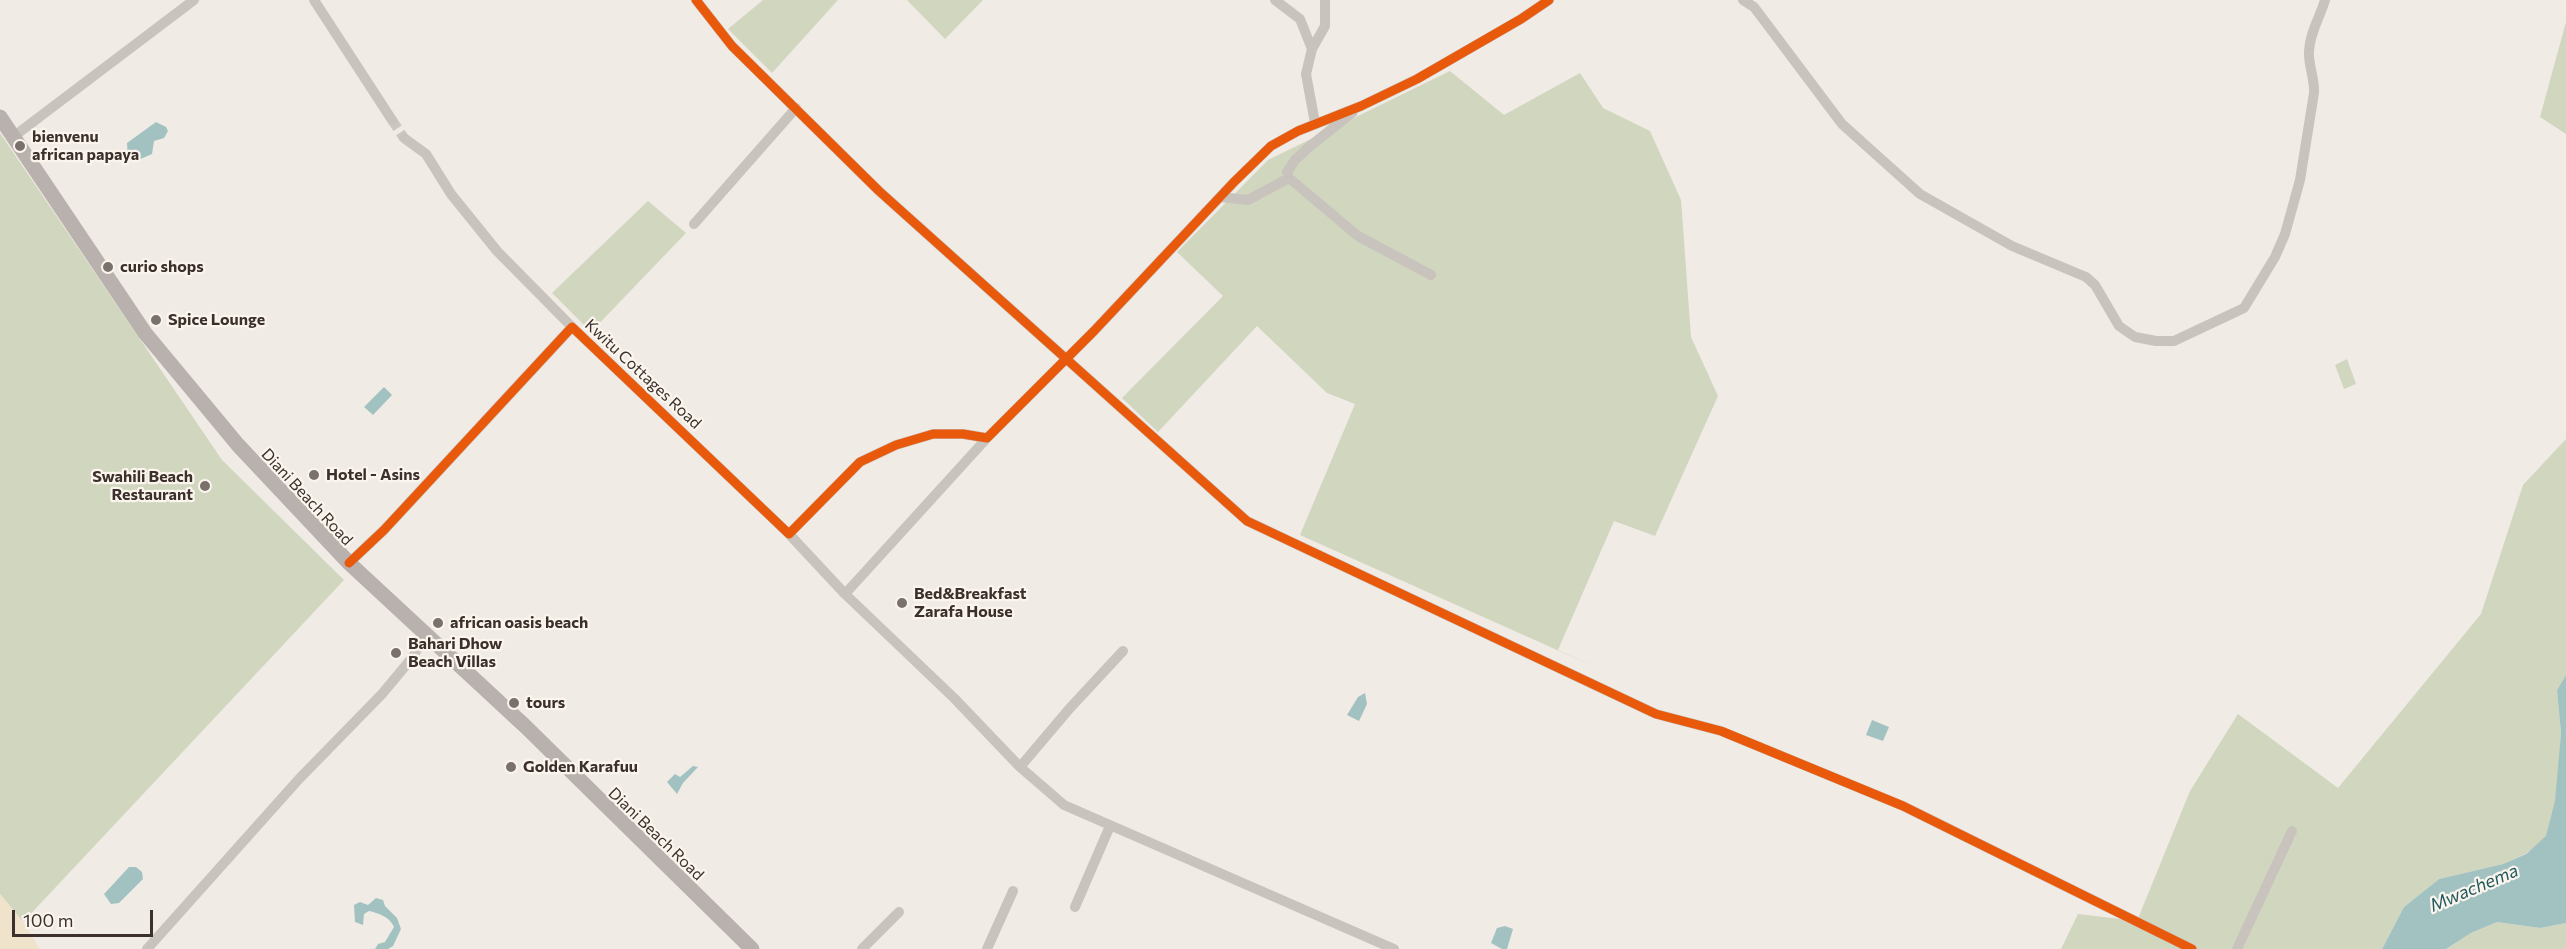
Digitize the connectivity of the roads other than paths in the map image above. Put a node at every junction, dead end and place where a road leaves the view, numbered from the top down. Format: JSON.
{"nodes":[{"id":1,"x":194,"y":0,"type":"edge"},
{"id":2,"x":314,"y":0,"type":"edge"},
{"id":3,"x":696,"y":0,"type":"edge"},
{"id":4,"x":1275,"y":0,"type":"edge"},
{"id":5,"x":1325,"y":0,"type":"edge"},
{"id":6,"x":1549,"y":0,"type":"edge"},
{"id":7,"x":1743,"y":0,"type":"edge"},
{"id":8,"x":2325,"y":0,"type":"edge"},
{"id":9,"x":1312,"y":49,"type":"junction"},
{"id":10,"x":1361,"y":106,"type":"junction"},
{"id":11,"x":796,"y":108,"type":"junction"},
{"id":12,"x":0,"y":117,"type":"edge"},
{"id":13,"x":392,"y":120,"type":"tunnel mouth"},
{"id":14,"x":1315,"y":123,"type":"junction"},
{"id":15,"x":13,"y":137,"type":"junction"},
{"id":16,"x":404,"y":138,"type":"tunnel mouth"},
{"id":17,"x":1289,"y":177,"type":"junction"},
{"id":18,"x":1220,"y":197,"type":"junction"},
{"id":19,"x":694,"y":224,"type":"dead end"},
{"id":20,"x":1431,"y":275,"type":"dead end"},
{"id":21,"x":572,"y":327,"type":"junction"},
{"id":22,"x":1066,"y":357,"type":"junction"},
{"id":23,"x":987,"y":438,"type":"junction"},
{"id":24,"x":792,"y":530,"type":"junction"},
{"id":25,"x":349,"y":563,"type":"junction"},
{"id":26,"x":844,"y":594,"type":"junction"},
{"id":27,"x":426,"y":634,"type":"junction"},
{"id":28,"x":1124,"y":651,"type":"dead end"},
{"id":29,"x":1020,"y":767,"type":"junction"},
{"id":30,"x":1110,"y":826,"type":"junction"},
{"id":31,"x":2292,"y":831,"type":"dead end"},
{"id":32,"x":1013,"y":891,"type":"dead end"},
{"id":33,"x":1075,"y":907,"type":"dead end"},
{"id":34,"x":899,"y":912,"type":"dead end"},
{"id":35,"x":147,"y":949,"type":"edge"},
{"id":36,"x":752,"y":949,"type":"edge"},
{"id":37,"x":862,"y":949,"type":"edge"},
{"id":38,"x":987,"y":949,"type":"edge"},
{"id":39,"x":1394,"y":949,"type":"edge"},
{"id":40,"x":2192,"y":949,"type":"edge"},
{"id":41,"x":2237,"y":949,"type":"edge"}],
"edges":[{"from":1,"to":15,"type":"street"},
{"from":2,"to":13,"type":"street"},
{"from":3,"to":11,"type":"street"},
{"from":4,"to":9,"type":"street"},
{"from":5,"to":9,"type":"street"},
{"from":6,"to":10,"type":"street"},
{"from":7,"to":8,"type":"street"},
{"from":9,"to":14,"type":"street"},
{"from":10,"to":14,"type":"street"},
{"from":10,"to":17,"type":"street"},
{"from":11,"to":19,"type":"street"},
{"from":11,"to":22,"type":"street"},
{"from":12,"to":15,"type":"main road","name":"Diani Beach Road"},
{"from":14,"to":18,"type":"street"},
{"from":15,"to":25,"type":"main road","name":"Diani Beach Road"},
{"from":16,"to":21,"type":"street"},
{"from":17,"to":18,"type":"street"},
{"from":17,"to":20,"type":"street"},
{"from":18,"to":22,"type":"street"},
{"from":21,"to":24,"type":"street","name":"Kwitu Cottages Road"},
{"from":21,"to":25,"type":"street","name":"Kwitu Cottages Road"},
{"from":22,"to":23,"type":"street"},
{"from":22,"to":40,"type":"street"},
{"from":23,"to":24,"type":"street"},
{"from":23,"to":26,"type":"street"},
{"from":24,"to":26,"type":"street","name":"Kwitu Cottages Road"},
{"from":25,"to":27,"type":"main road","name":"Diani Beach Road"},
{"from":26,"to":29,"type":"street","name":"Kwitu Cottages Road"},
{"from":27,"to":35,"type":"street"},
{"from":27,"to":36,"type":"main road","name":"Diani Beach Road"},
{"from":28,"to":29,"type":"street"},
{"from":29,"to":30,"type":"street","name":"Kwitu Cottages Road"},
{"from":30,"to":33,"type":"street"},
{"from":30,"to":39,"type":"street","name":"Kwitu Cottages Road"},
{"from":31,"to":41,"type":"street"},
{"from":32,"to":38,"type":"street"},
{"from":34,"to":37,"type":"street"}]}
